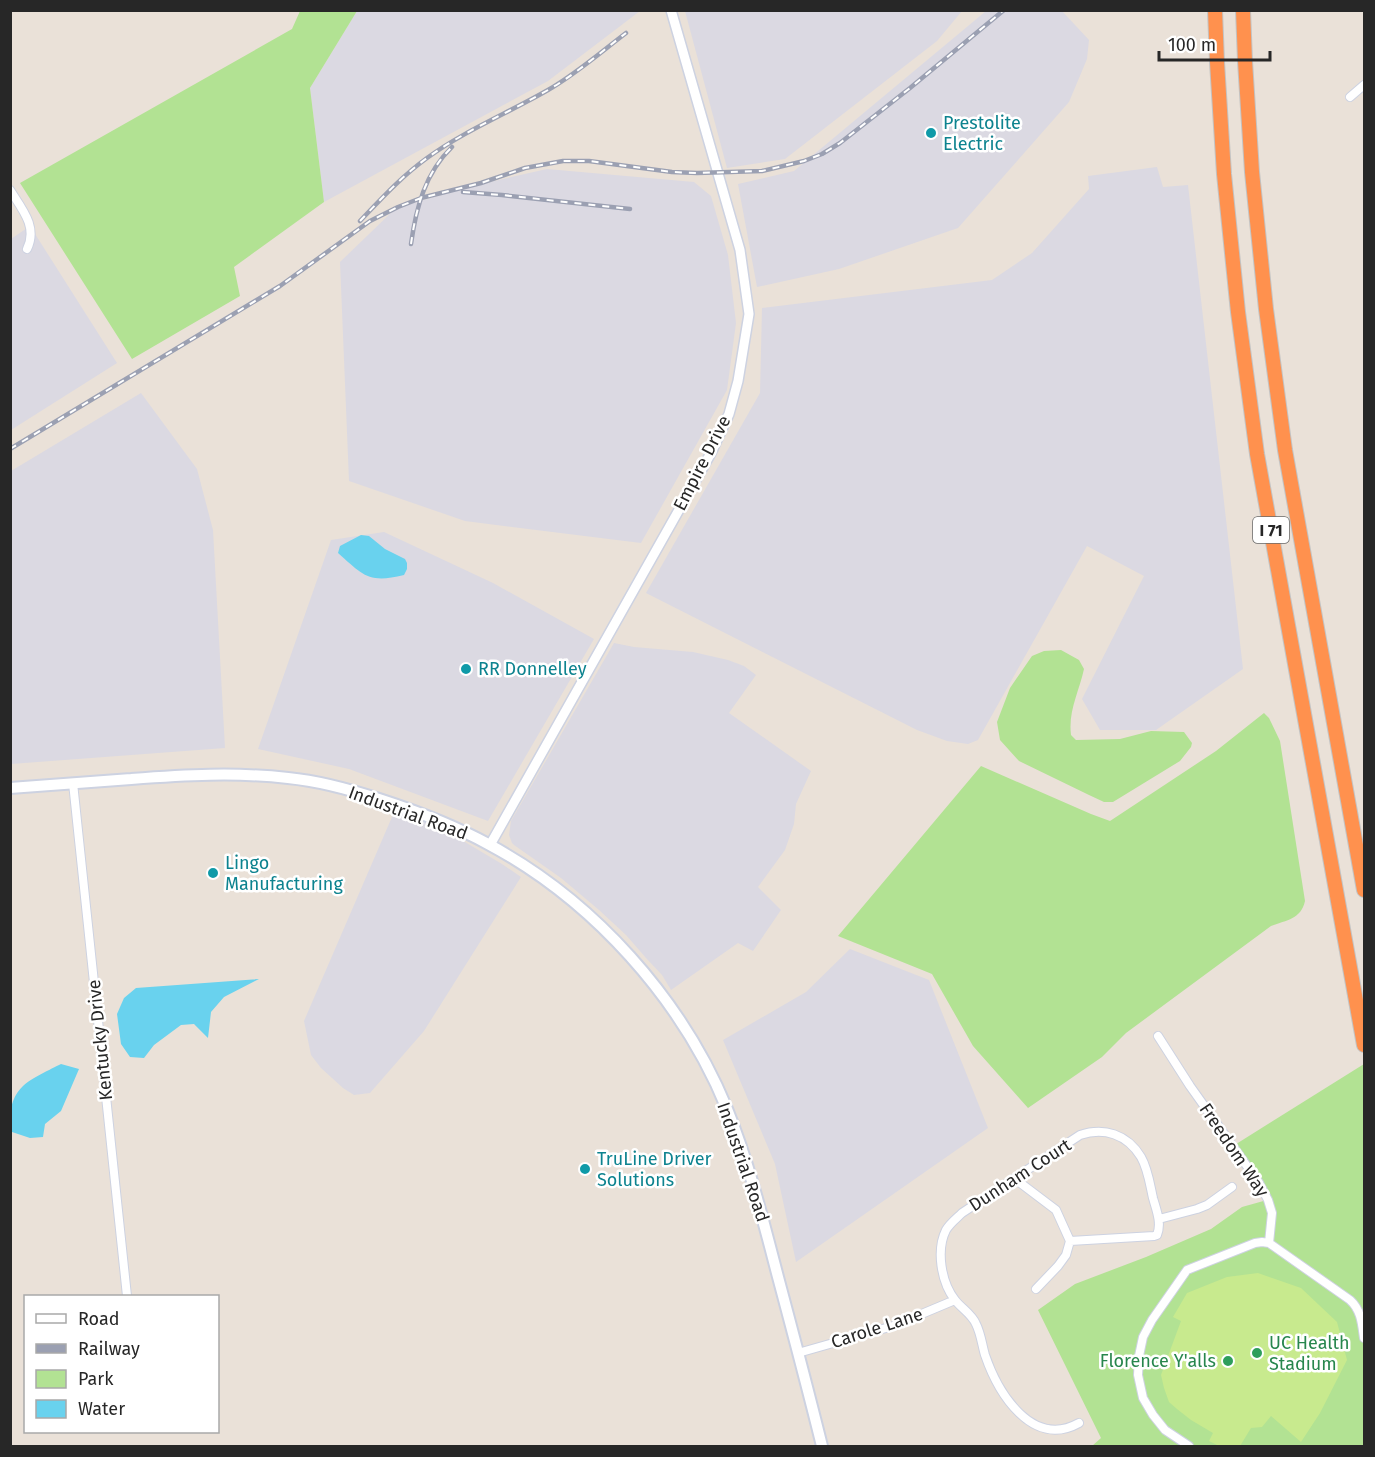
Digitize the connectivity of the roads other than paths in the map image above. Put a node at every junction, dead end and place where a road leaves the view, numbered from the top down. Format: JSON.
{"nodes":[{"id":1,"x":1215,"y":10,"type":"edge"},
{"id":2,"x":1243,"y":10,"type":"edge"},
{"id":3,"x":672,"y":11,"type":"edge"},
{"id":4,"x":1365,"y":85,"type":"edge"},
{"id":5,"x":1350,"y":97,"type":"dead end"},
{"id":6,"x":10,"y":190,"type":"edge"},
{"id":7,"x":27,"y":249,"type":"dead end"},
{"id":8,"x":73,"y":783,"type":"junction"},
{"id":9,"x":10,"y":788,"type":"edge"},
{"id":10,"x":490,"y":845,"type":"junction"},
{"id":11,"x":1365,"y":890,"type":"edge"},
{"id":12,"x":1158,"y":1036,"type":"dead end"},
{"id":13,"x":1365,"y":1045,"type":"edge"},
{"id":14,"x":1015,"y":1179,"type":"junction"},
{"id":15,"x":1232,"y":1187,"type":"dead end"},
{"id":16,"x":1159,"y":1219,"type":"junction"},
{"id":17,"x":1070,"y":1241,"type":"junction"},
{"id":18,"x":1269,"y":1243,"type":"junction"},
{"id":19,"x":1036,"y":1288,"type":"dead end"},
{"id":20,"x":126,"y":1295,"type":"edge"},
{"id":21,"x":955,"y":1300,"type":"junction"},
{"id":22,"x":1365,"y":1338,"type":"edge"},
{"id":23,"x":798,"y":1353,"type":"junction"},
{"id":24,"x":1079,"y":1422,"type":"dead end"},
{"id":25,"x":822,"y":1446,"type":"edge"},
{"id":26,"x":1189,"y":1446,"type":"edge"}],
"edges":[{"from":1,"to":13,"type":"highway","number":"I 71"},
{"from":2,"to":11,"type":"highway","number":"I 71"},
{"from":3,"to":10,"type":"street","name":"Empire Drive"},
{"from":4,"to":5,"type":"street"},
{"from":6,"to":7,"type":"street"},
{"from":8,"to":9,"type":"main road","name":"Industrial Road"},
{"from":8,"to":10,"type":"main road","name":"Industrial Road"},
{"from":8,"to":20,"type":"street","name":"Kentucky Drive"},
{"from":10,"to":23,"type":"main road","name":"Industrial Road"},
{"from":12,"to":18,"type":"street","name":"Freedom Way"},
{"from":14,"to":16,"type":"street","name":"Dunham Court"},
{"from":14,"to":17,"type":"street"},
{"from":14,"to":21,"type":"street","name":"Dunham Court"},
{"from":15,"to":16,"type":"street"},
{"from":16,"to":17,"type":"street"},
{"from":17,"to":19,"type":"street"},
{"from":18,"to":22,"type":"street"},
{"from":18,"to":26,"type":"street"},
{"from":21,"to":23,"type":"street","name":"Carole Lane"},
{"from":21,"to":24,"type":"street","name":"Dunham Court"},
{"from":23,"to":25,"type":"main road","name":"Industrial Road"}]}
